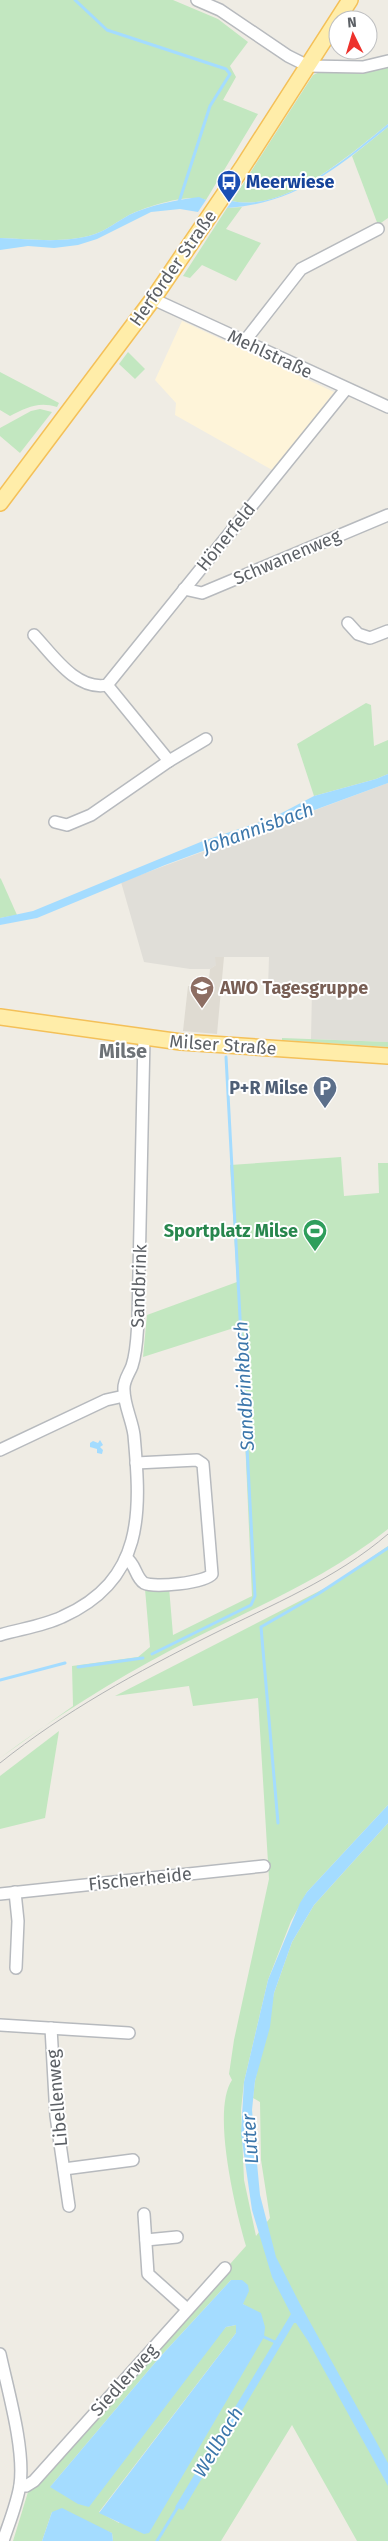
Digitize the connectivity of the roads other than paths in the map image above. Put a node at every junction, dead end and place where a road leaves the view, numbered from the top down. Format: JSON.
{"nodes":[{"id":1,"x":200,"y":0,"type":"edge"},
{"id":2,"x":350,"y":0,"type":"edge"},
{"id":3,"x":388,"y":62,"type":"edge"},
{"id":4,"x":308,"y":66,"type":"junction"},
{"id":5,"x":378,"y":229,"type":"dead end"},
{"id":6,"x":153,"y":298,"type":"junction"},
{"id":7,"x":244,"y":342,"type":"junction"},
{"id":8,"x":346,"y":389,"type":"junction"},
{"id":9,"x":388,"y":407,"type":"edge"},
{"id":10,"x":0,"y":502,"type":"edge"},
{"id":11,"x":388,"y":515,"type":"edge"},
{"id":12,"x":184,"y":589,"type":"junction"},
{"id":13,"x":348,"y":624,"type":"dead end"},
{"id":14,"x":388,"y":631,"type":"edge"},
{"id":15,"x":34,"y":635,"type":"dead end"},
{"id":16,"x":107,"y":685,"type":"junction"},
{"id":17,"x":206,"y":739,"type":"dead end"},
{"id":18,"x":169,"y":761,"type":"junction"},
{"id":19,"x":55,"y":822,"type":"dead end"},
{"id":20,"x":0,"y":1017,"type":"edge"},
{"id":21,"x":144,"y":1038,"type":"junction"},
{"id":22,"x":388,"y":1056,"type":"edge"},
{"id":23,"x":124,"y":1396,"type":"junction"},
{"id":24,"x":0,"y":1450,"type":"edge"},
{"id":25,"x":136,"y":1463,"type":"junction"},
{"id":26,"x":126,"y":1558,"type":"junction"},
{"id":27,"x":0,"y":1634,"type":"edge"},
{"id":28,"x":264,"y":1866,"type":"dead end"},
{"id":29,"x":15,"y":1892,"type":"junction"},
{"id":30,"x":0,"y":1894,"type":"edge"},
{"id":31,"x":16,"y":1968,"type":"dead end"},
{"id":32,"x":0,"y":2025,"type":"edge"},
{"id":33,"x":51,"y":2028,"type":"junction"},
{"id":34,"x":129,"y":2033,"type":"dead end"},
{"id":35,"x":133,"y":2160,"type":"dead end"},
{"id":36,"x":64,"y":2169,"type":"junction"},
{"id":37,"x":70,"y":2206,"type":"dead end"},
{"id":38,"x":144,"y":2214,"type":"dead end"},
{"id":39,"x":177,"y":2237,"type":"dead end"},
{"id":40,"x":146,"y":2240,"type":"junction"},
{"id":41,"x":225,"y":2268,"type":"dead end"},
{"id":42,"x":187,"y":2308,"type":"junction"},
{"id":43,"x":0,"y":2354,"type":"edge"},
{"id":44,"x":20,"y":2486,"type":"junction"},
{"id":45,"x":3,"y":2541,"type":"edge"}],
"edges":[{"from":1,"to":4,"type":"street"},
{"from":2,"to":4,"type":"main road","name":"Herforder Straße"},
{"from":3,"to":4,"type":"street"},
{"from":4,"to":6,"type":"main road","name":"Herforder Straße"},
{"from":5,"to":7,"type":"street"},
{"from":6,"to":7,"type":"street","name":"Mehlstraße"},
{"from":6,"to":10,"type":"main road","name":"Herforder Straße"},
{"from":7,"to":8,"type":"street","name":"Mehlstraße"},
{"from":8,"to":9,"type":"street","name":"Mehlstraße"},
{"from":8,"to":12,"type":"street","name":"Hönerfeld"},
{"from":11,"to":12,"type":"street","name":"Schwanenweg"},
{"from":12,"to":16,"type":"street","name":"Hönerfeld"},
{"from":13,"to":14,"type":"street"},
{"from":15,"to":16,"type":"street"},
{"from":16,"to":18,"type":"street"},
{"from":17,"to":18,"type":"street"},
{"from":18,"to":19,"type":"street"},
{"from":20,"to":21,"type":"main road","name":"Milser Straße"},
{"from":21,"to":22,"type":"main road","name":"Milser Straße"},
{"from":21,"to":23,"type":"street","name":"Sandbrink"},
{"from":23,"to":24,"type":"street"},
{"from":23,"to":25,"type":"street"},
{"from":25,"to":26,"type":"street"},
{"from":25,"to":26,"type":"street"},
{"from":26,"to":27,"type":"street"},
{"from":28,"to":29,"type":"street","name":"Fischerheide"},
{"from":29,"to":30,"type":"street","name":"Fischerheide"},
{"from":29,"to":31,"type":"street"},
{"from":32,"to":33,"type":"street"},
{"from":33,"to":34,"type":"street"},
{"from":33,"to":36,"type":"street","name":"Libellenweg"},
{"from":35,"to":36,"type":"street","name":"Libellenweg"},
{"from":36,"to":37,"type":"street","name":"Libellenweg"},
{"from":38,"to":40,"type":"street"},
{"from":39,"to":40,"type":"street"},
{"from":40,"to":42,"type":"street"},
{"from":41,"to":42,"type":"street","name":"Siedlerweg"},
{"from":42,"to":44,"type":"street","name":"Siedlerweg"},
{"from":43,"to":44,"type":"street"},
{"from":44,"to":45,"type":"street"}]}
